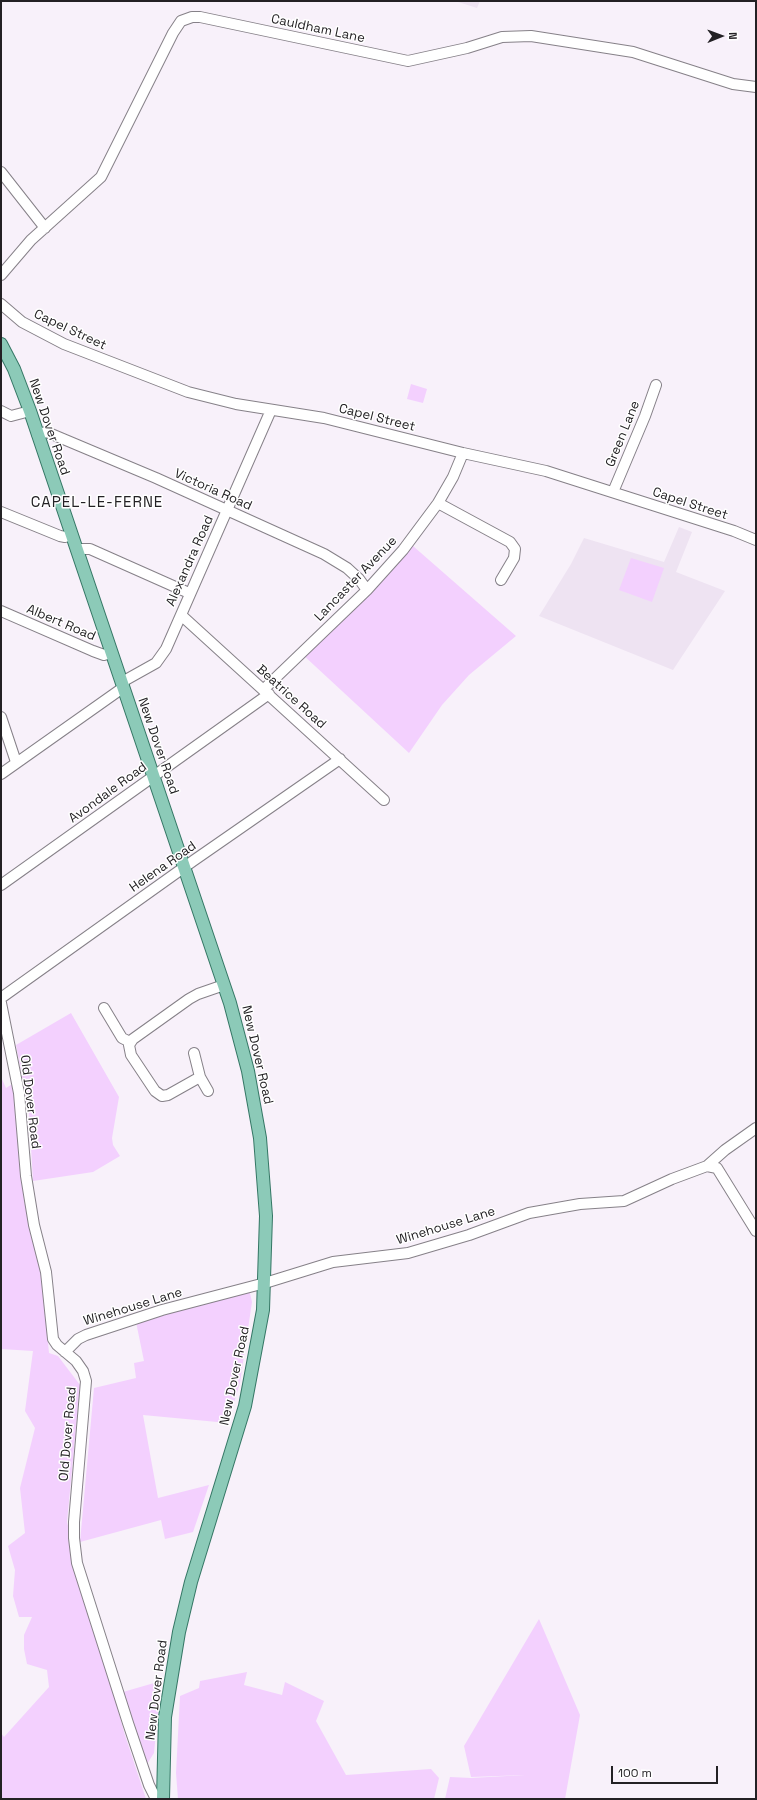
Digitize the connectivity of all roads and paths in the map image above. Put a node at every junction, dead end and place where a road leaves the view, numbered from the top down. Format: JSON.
{"nodes":[{"id":1,"x":756,"y":87,"type":"edge"},
{"id":2,"x":1,"y":172,"type":"edge"},
{"id":3,"x":45,"y":228,"type":"junction"},
{"id":4,"x":1,"y":275,"type":"edge"},
{"id":5,"x":1,"y":304,"type":"edge"},
{"id":6,"x":1,"y":344,"type":"edge"},
{"id":7,"x":656,"y":385,"type":"dead end"},
{"id":8,"x":271,"y":410,"type":"junction"},
{"id":9,"x":1,"y":411,"type":"edge"},
{"id":10,"x":30,"y":411,"type":"junction"},
{"id":11,"x":37,"y":434,"type":"junction"},
{"id":12,"x":463,"y":453,"type":"junction"},
{"id":13,"x":613,"y":492,"type":"junction"},
{"id":14,"x":438,"y":503,"type":"junction"},
{"id":15,"x":227,"y":510,"type":"junction"},
{"id":16,"x":1,"y":512,"type":"edge"},
{"id":17,"x":71,"y":534,"type":"junction"},
{"id":18,"x":756,"y":540,"type":"edge"},
{"id":19,"x":77,"y":551,"type":"junction"},
{"id":20,"x":500,"y":580,"type":"dead end"},
{"id":21,"x":367,"y":590,"type":"junction"},
{"id":22,"x":189,"y":593,"type":"junction"},
{"id":23,"x":1,"y":611,"type":"edge"},
{"id":24,"x":181,"y":614,"type":"junction"},
{"id":25,"x":111,"y":653,"type":"junction"},
{"id":26,"x":123,"y":685,"type":"junction"},
{"id":27,"x":266,"y":691,"type":"junction"},
{"id":28,"x":1,"y":717,"type":"edge"},
{"id":29,"x":340,"y":759,"type":"junction"},
{"id":30,"x":16,"y":762,"type":"junction"},
{"id":31,"x":1,"y":774,"type":"edge"},
{"id":32,"x":153,"y":777,"type":"junction"},
{"id":33,"x":384,"y":800,"type":"dead end"},
{"id":34,"x":185,"y":867,"type":"junction"},
{"id":35,"x":1,"y":885,"type":"edge"},
{"id":36,"x":224,"y":985,"type":"junction"},
{"id":37,"x":1,"y":998,"type":"edge"},
{"id":38,"x":1,"y":1003,"type":"edge"},
{"id":39,"x":104,"y":1008,"type":"dead end"},
{"id":40,"x":130,"y":1042,"type":"junction"},
{"id":41,"x":194,"y":1053,"type":"dead end"},
{"id":42,"x":200,"y":1077,"type":"junction"},
{"id":43,"x":208,"y":1090,"type":"dead end"},
{"id":44,"x":756,"y":1128,"type":"edge"},
{"id":45,"x":707,"y":1166,"type":"junction"},
{"id":46,"x":756,"y":1231,"type":"edge"},
{"id":47,"x":265,"y":1283,"type":"junction"},
{"id":48,"x":65,"y":1352,"type":"junction"},
{"id":49,"x":156,"y":1799,"type":"edge"},
{"id":50,"x":163,"y":1799,"type":"edge"}],
"edges":[{"from":1,"to":3,"type":"street","name":"Cauldham Lane"},
{"from":2,"to":3,"type":"street"},
{"from":3,"to":4,"type":"street","name":"Cauldham Lane"},
{"from":5,"to":8,"type":"street","name":"Capel Street"},
{"from":6,"to":10,"type":"main road","name":"New Dover Road"},
{"from":7,"to":13,"type":"street","name":"Green Lane"},
{"from":8,"to":12,"type":"street","name":"Capel Street"},
{"from":8,"to":15,"type":"street","name":"Alexandra Road"},
{"from":9,"to":10,"type":"street"},
{"from":10,"to":11,"type":"main road","name":"New Dover Road"},
{"from":11,"to":15,"type":"street","name":"Victoria Road"},
{"from":11,"to":17,"type":"main road","name":"New Dover Road"},
{"from":12,"to":13,"type":"street","name":"Capel Street"},
{"from":12,"to":14,"type":"street","name":"Lancaster Avenue"},
{"from":13,"to":18,"type":"street","name":"Capel Street"},
{"from":14,"to":20,"type":"street"},
{"from":14,"to":21,"type":"street","name":"Lancaster Avenue"},
{"from":15,"to":21,"type":"street","name":"Victoria Road"},
{"from":15,"to":22,"type":"street","name":"Alexandra Road"},
{"from":16,"to":17,"type":"street"},
{"from":17,"to":19,"type":"main road","name":"New Dover Road"},
{"from":19,"to":22,"type":"street"},
{"from":19,"to":25,"type":"main road","name":"New Dover Road"},
{"from":21,"to":27,"type":"street","name":"Lancaster Avenue"},
{"from":22,"to":24,"type":"street","name":"Alexandra Road"},
{"from":23,"to":25,"type":"street","name":"Albert Road"},
{"from":24,"to":26,"type":"street","name":"Alexandra Road"},
{"from":24,"to":27,"type":"street","name":"Beatrice Road"},
{"from":25,"to":26,"type":"main road","name":"New Dover Road"},
{"from":26,"to":30,"type":"street","name":"Alexandra Road"},
{"from":26,"to":32,"type":"main road","name":"New Dover Road"},
{"from":27,"to":29,"type":"street","name":"Beatrice Road"},
{"from":27,"to":32,"type":"street","name":"Avondale Road"},
{"from":28,"to":30,"type":"street"},
{"from":29,"to":33,"type":"street","name":"Beatrice Road"},
{"from":29,"to":34,"type":"street","name":"Helena Road"},
{"from":30,"to":31,"type":"street","name":"Alexandra Road"},
{"from":32,"to":34,"type":"main road","name":"New Dover Road"},
{"from":32,"to":35,"type":"street","name":"Avondale Road"},
{"from":34,"to":36,"type":"main road","name":"New Dover Road"},
{"from":34,"to":37,"type":"street","name":"Helena Road"},
{"from":36,"to":40,"type":"street"},
{"from":36,"to":47,"type":"main road","name":"New Dover Road"},
{"from":38,"to":48,"type":"street","name":"Old Dover Road"},
{"from":39,"to":40,"type":"street"},
{"from":40,"to":42,"type":"street"},
{"from":41,"to":42,"type":"street"},
{"from":42,"to":43,"type":"street"},
{"from":44,"to":45,"type":"street","name":"Winehouse Lane"},
{"from":45,"to":46,"type":"street"},
{"from":45,"to":47,"type":"street","name":"Winehouse Lane"},
{"from":47,"to":48,"type":"street","name":"Winehouse Lane"},
{"from":47,"to":50,"type":"main road","name":"New Dover Road"},
{"from":48,"to":49,"type":"street","name":"Old Dover Road"}]}
